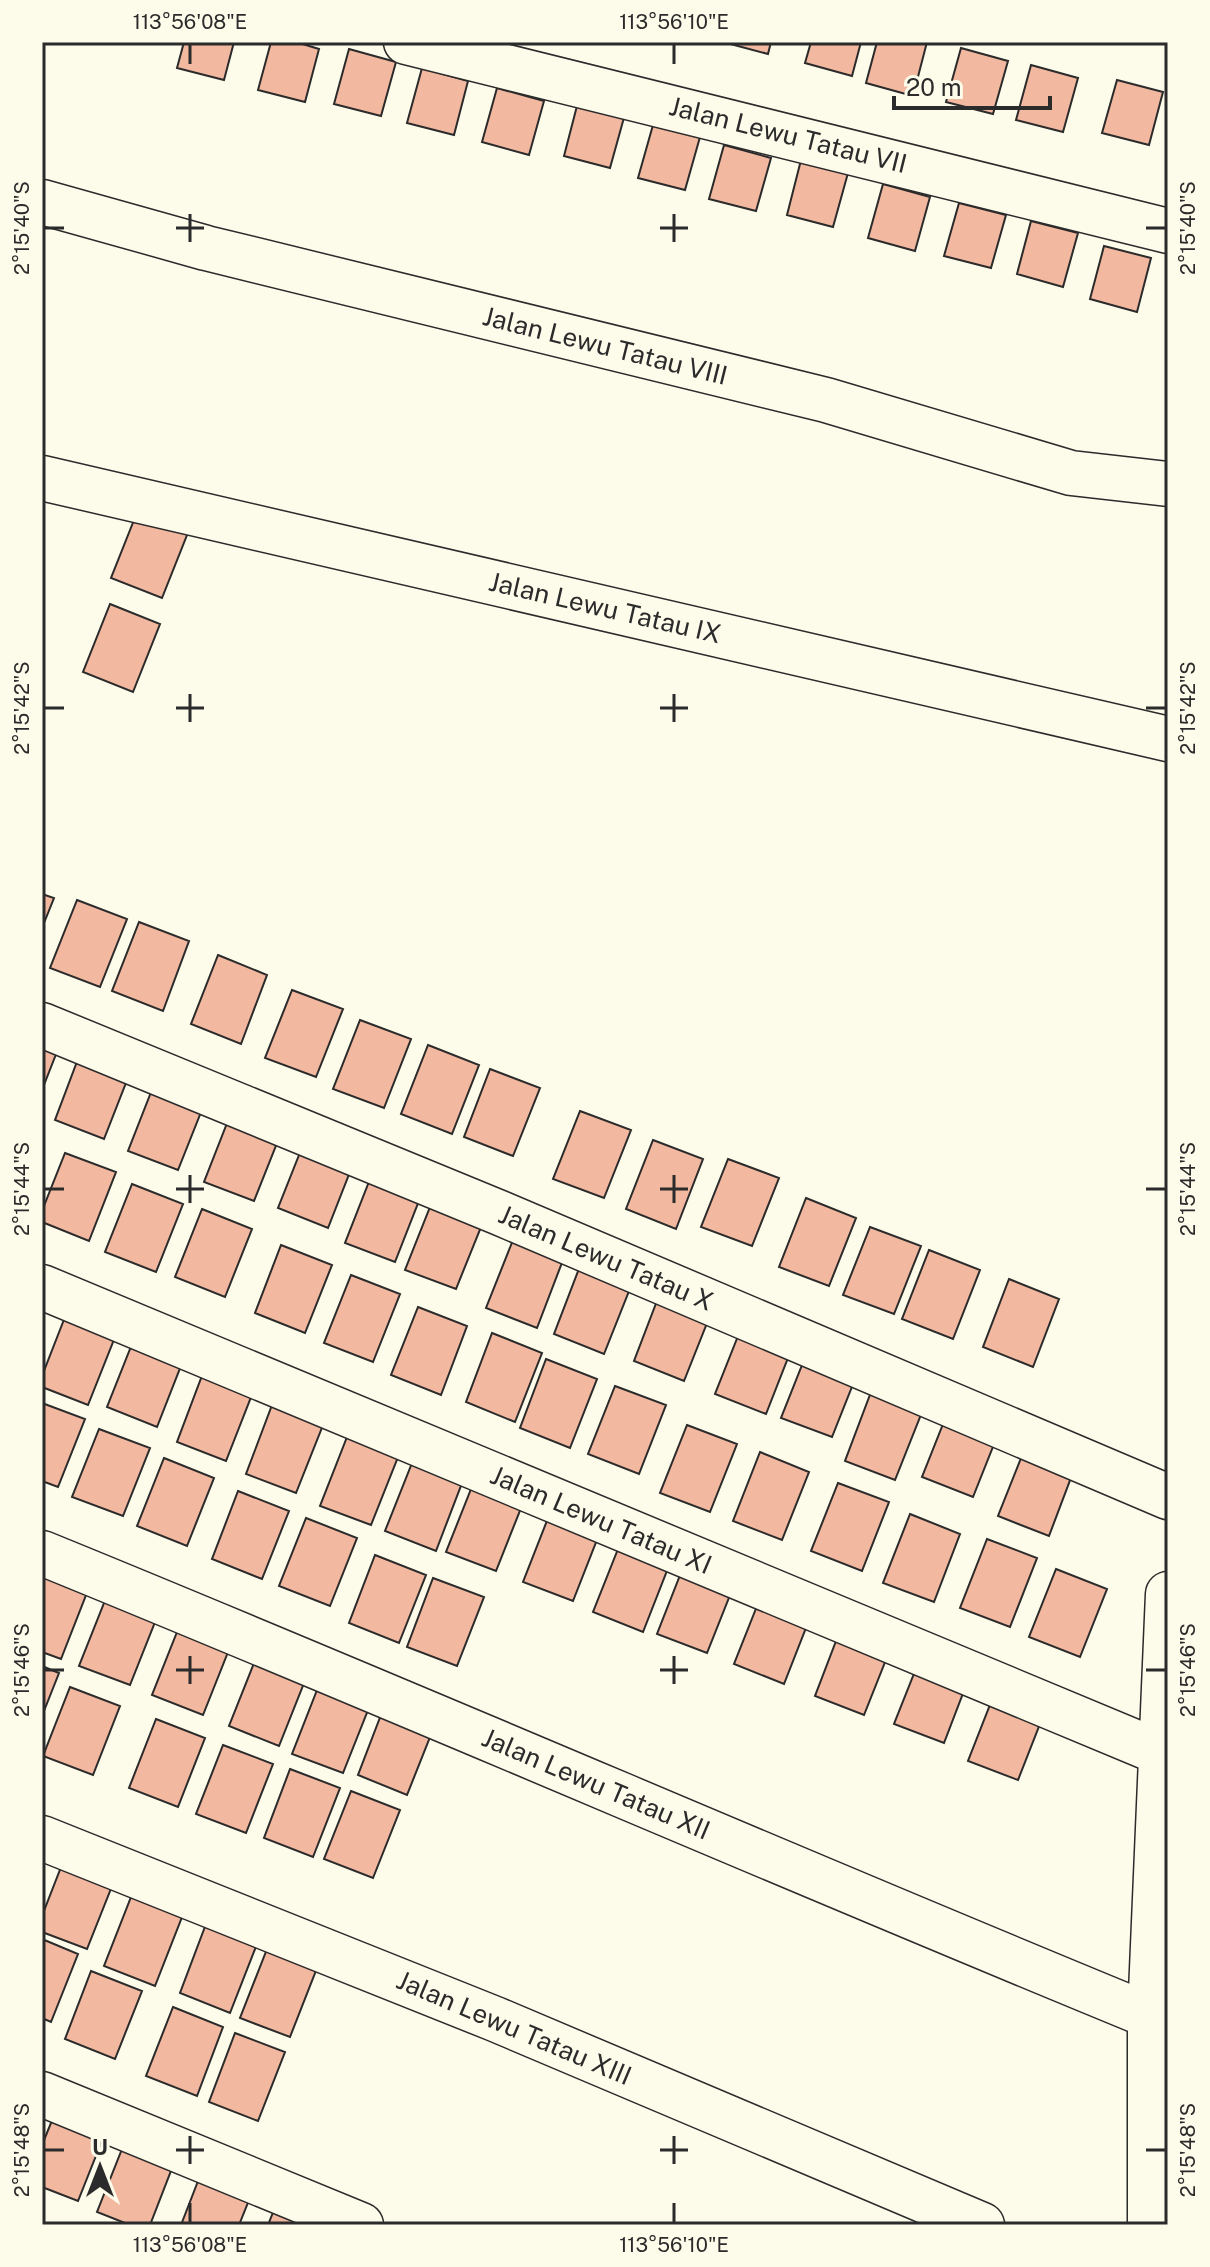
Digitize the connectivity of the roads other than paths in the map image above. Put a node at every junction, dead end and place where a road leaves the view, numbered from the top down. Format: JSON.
{"nodes":[{"id":1,"x":406,"y":42,"type":"edge"},
{"id":2,"x":42,"y":202,"type":"edge"},
{"id":3,"x":1168,"y":231,"type":"edge"},
{"id":4,"x":42,"y":478,"type":"edge"},
{"id":5,"x":1168,"y":484,"type":"edge"},
{"id":6,"x":1168,"y":739,"type":"edge"},
{"id":7,"x":42,"y":1025,"type":"edge"},
{"id":8,"x":42,"y":1287,"type":"edge"},
{"id":9,"x":1168,"y":1497,"type":"edge"},
{"id":10,"x":42,"y":1553,"type":"edge"},
{"id":11,"x":1168,"y":1594,"type":"edge"},
{"id":12,"x":1161,"y":1753,"type":"junction"},
{"id":13,"x":42,"y":1838,"type":"edge"},
{"id":14,"x":1150,"y":2016,"type":"junction"},
{"id":15,"x":42,"y":2094,"type":"edge"},
{"id":16,"x":361,"y":2225,"type":"edge"},
{"id":17,"x":982,"y":2225,"type":"edge"},
{"id":18,"x":1150,"y":2225,"type":"edge"}],
"edges":[{"from":1,"to":3,"type":"street","name":"Jalan Lewu Tatau VII"},
{"from":2,"to":5,"type":"street","name":"Jalan Lewu Tatau VIII"},
{"from":4,"to":6,"type":"street","name":"Jalan Lewu Tatau IX"},
{"from":7,"to":9,"type":"street","name":"Jalan Lewu Tatau X"},
{"from":8,"to":12,"type":"street","name":"Jalan Lewu Tatau XI"},
{"from":10,"to":14,"type":"street","name":"Jalan Lewu Tatau XII"},
{"from":11,"to":12,"type":"street"},
{"from":12,"to":14,"type":"street"},
{"from":13,"to":17,"type":"street","name":"Jalan Lewu Tatau XIII"},
{"from":14,"to":18,"type":"street"},
{"from":15,"to":16,"type":"street"}]}
